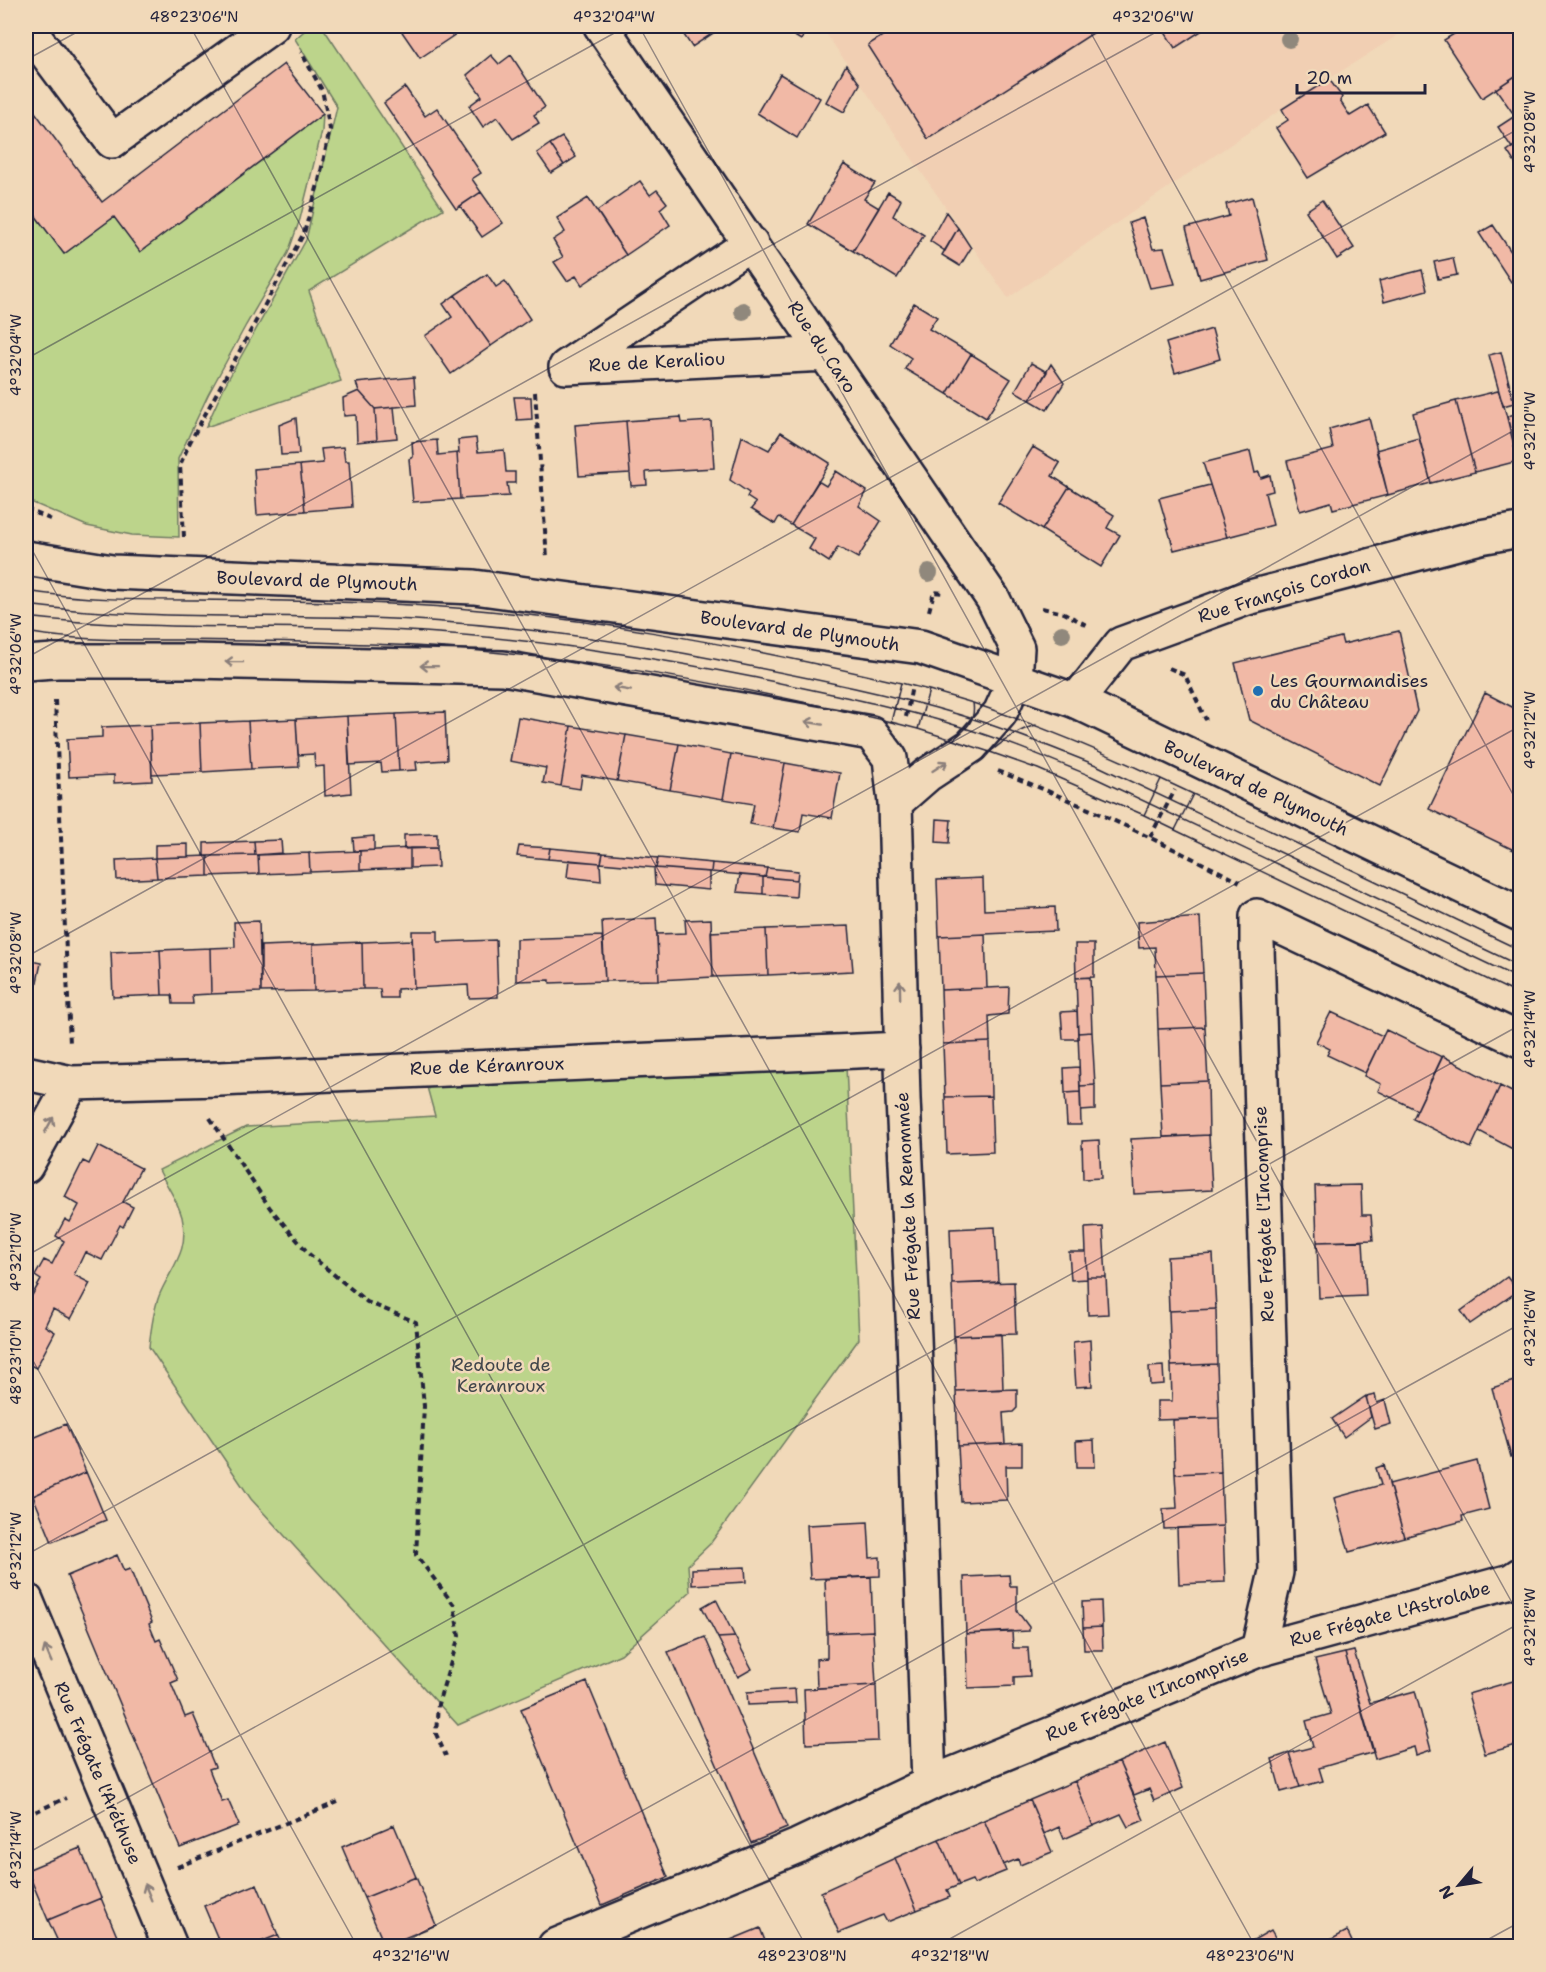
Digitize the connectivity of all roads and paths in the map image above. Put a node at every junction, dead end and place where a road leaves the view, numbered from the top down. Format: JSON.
{"nodes":[{"id":1,"x":26,"y":26,"type":"edge"},
{"id":2,"x":272,"y":26,"type":"edge"},
{"id":3,"x":601,"y":26,"type":"edge"},
{"id":4,"x":299,"y":50,"type":"dead end"},
{"id":5,"x":751,"y":243,"type":"junction"},
{"id":6,"x":827,"y":354,"type":"junction"},
{"id":7,"x":566,"y":367,"type":"junction"},
{"id":8,"x":1521,"y":530,"type":"edge"},
{"id":9,"x":26,"y":558,"type":"edge"},
{"id":10,"x":186,"y":575,"type":"junction"},
{"id":11,"x":550,"y":598,"type":"junction"},
{"id":12,"x":40,"y":662,"type":"edge"},
{"id":13,"x":1015,"y":680,"type":"junction"},
{"id":14,"x":1076,"y":701,"type":"junction"},
{"id":15,"x":957,"y":755,"type":"junction"},
{"id":16,"x":895,"y":803,"type":"junction"},
{"id":17,"x":1256,"y":902,"type":"junction"},
{"id":18,"x":1521,"y":914,"type":"edge"},
{"id":19,"x":1521,"y":1040,"type":"edge"},
{"id":20,"x":902,"y":1049,"type":"junction"},
{"id":21,"x":26,"y":1073,"type":"edge"},
{"id":22,"x":186,"y":1079,"type":"junction"},
{"id":23,"x":72,"y":1083,"type":"junction"},
{"id":24,"x":26,"y":1166,"type":"edge"},
{"id":25,"x":1521,"y":1575,"type":"edge"},
{"id":26,"x":26,"y":1600,"type":"edge"},
{"id":27,"x":1258,"y":1650,"type":"junction"},
{"id":28,"x":446,"y":1756,"type":"dead end"},
{"id":29,"x":929,"y":1784,"type":"junction"},
{"id":30,"x":62,"y":1800,"type":"dead end"},
{"id":31,"x":338,"y":1802,"type":"dead end"},
{"id":32,"x":26,"y":1816,"type":"edge"},
{"id":33,"x":143,"y":1881,"type":"junction"},
{"id":34,"x":170,"y":1947,"type":"edge"},
{"id":35,"x":555,"y":1947,"type":"edge"}],
"edges":[{"from":1,"to":2,"type":"street"},
{"from":3,"to":5,"type":"street","name":"Rue du Caro"},
{"from":4,"to":10,"type":"path"},
{"from":5,"to":6,"type":"street","name":"Rue du Caro"},
{"from":5,"to":7,"type":"street","name":"Rue de Keraliou"},
{"from":6,"to":7,"type":"street","name":"Rue de Keraliou"},
{"from":6,"to":13,"type":"street","name":"Rue du Caro"},
{"from":7,"to":11,"type":"path"},
{"from":8,"to":14,"type":"street","name":"Rue François Cordon"},
{"from":9,"to":10,"type":"street","name":"Boulevard de Plymouth"},
{"from":10,"to":11,"type":"street","name":"Boulevard de Plymouth"},
{"from":11,"to":13,"type":"street","name":"Boulevard de Plymouth"},
{"from":16,"to":12,"type":"street","one_way":true},
{"from":12,"to":23,"type":"path"},
{"from":13,"to":14,"type":"street","name":"Boulevard de Plymouth"},
{"from":13,"to":15,"type":"street"},
{"from":14,"to":18,"type":"street","name":"Boulevard de Plymouth"},
{"from":16,"to":15,"type":"street","one_way":true},
{"from":15,"to":17,"type":"path"},
{"from":20,"to":16,"type":"street","name":"Rue Frégate la Renommée","one_way":true},
{"from":17,"to":19,"type":"street"},
{"from":17,"to":27,"type":"street","name":"Rue Frégate l'Incomprise"},
{"from":20,"to":22,"type":"street","name":"Rue de Kéranroux"},
{"from":20,"to":29,"type":"street","name":"Rue Frégate la Renommée"},
{"from":21,"to":23,"type":"street","name":"Rue de Kéranroux"},
{"from":22,"to":23,"type":"street","name":"Rue de Kéranroux"},
{"from":22,"to":28,"type":"path"},
{"from":24,"to":23,"type":"street","one_way":true},
{"from":25,"to":27,"type":"street","name":"Rue Frégate L'Astrolabe"},
{"from":33,"to":26,"type":"street","name":"Rue Frégate l'Aréthuse","one_way":true},
{"from":27,"to":29,"type":"street","name":"Rue Frégate l'Incomprise"},
{"from":29,"to":35,"type":"street","name":"Rue Frégate l'Incomprise"},
{"from":30,"to":32,"type":"path"},
{"from":31,"to":33,"type":"path"},
{"from":34,"to":33,"type":"street","name":"Rue Frégate l'Aréthuse","one_way":true}]}
